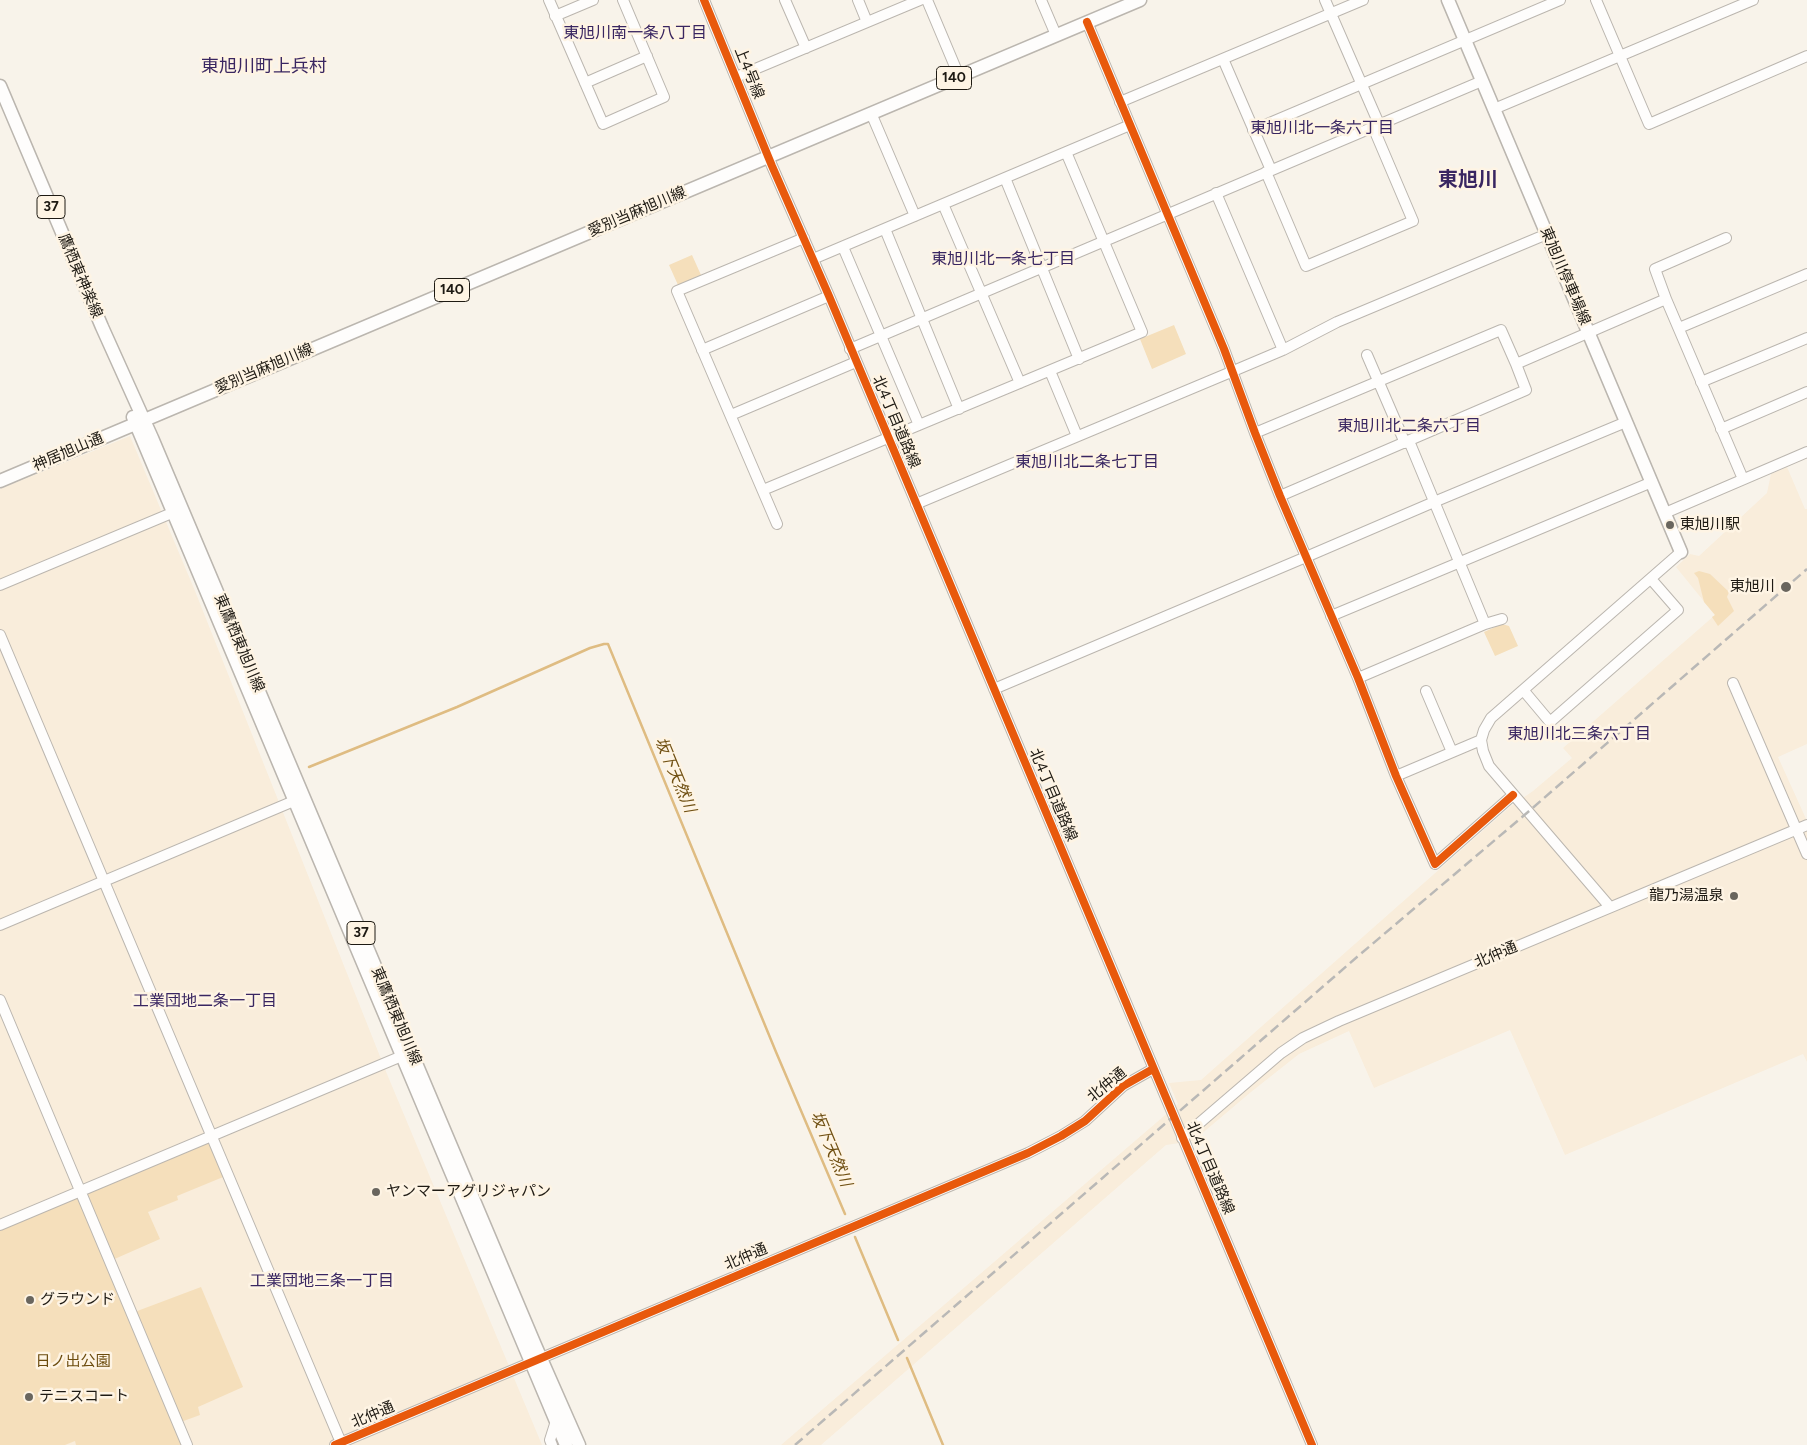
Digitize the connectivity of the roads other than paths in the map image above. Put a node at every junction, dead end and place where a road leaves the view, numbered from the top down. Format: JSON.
{"nodes":[{"id":1,"x":549,"y":0,"type":"edge"},
{"id":2,"x":593,"y":0,"type":"edge"},
{"id":3,"x":622,"y":0,"type":"edge"},
{"id":4,"x":704,"y":0,"type":"edge"},
{"id":5,"x":785,"y":0,"type":"edge"},
{"id":6,"x":858,"y":0,"type":"edge"},
{"id":7,"x":920,"y":0,"type":"edge"},
{"id":8,"x":928,"y":0,"type":"edge"},
{"id":9,"x":1041,"y":0,"type":"edge"},
{"id":10,"x":1140,"y":0,"type":"edge"},
{"id":11,"x":1325,"y":0,"type":"edge"},
{"id":12,"x":1362,"y":0,"type":"edge"},
{"id":13,"x":1448,"y":0,"type":"edge"},
{"id":14,"x":1560,"y":0,"type":"edge"},
{"id":15,"x":1596,"y":0,"type":"edge"},
{"id":16,"x":1753,"y":0,"type":"edge"},
{"id":17,"x":1331,"y":13,"type":"junction"},
{"id":18,"x":555,"y":16,"type":"junction"},
{"id":19,"x":867,"y":22,"type":"junction"},
{"id":20,"x":1087,"y":22,"type":"junction"},
{"id":21,"x":1056,"y":35,"type":"junction"},
{"id":22,"x":1465,"y":40,"type":"junction"},
{"id":23,"x":806,"y":48,"type":"junction"},
{"id":24,"x":647,"y":56,"type":"junction"},
{"id":25,"x":1620,"y":56,"type":"junction"},
{"id":26,"x":1807,"y":56,"type":"edge"},
{"id":27,"x":1223,"y":59,"type":"junction"},
{"id":28,"x":959,"y":76,"type":"junction"},
{"id":29,"x":736,"y":77,"type":"junction"},
{"id":30,"x":1482,"y":81,"type":"junction"},
{"id":31,"x":585,"y":83,"type":"junction"},
{"id":32,"x":1362,"y":84,"type":"junction"},
{"id":33,"x":0,"y":86,"type":"edge"},
{"id":34,"x":1120,"y":102,"type":"junction"},
{"id":35,"x":1494,"y":109,"type":"junction"},
{"id":36,"x":871,"y":113,"type":"junction"},
{"id":37,"x":1130,"y":125,"type":"junction"},
{"id":38,"x":1376,"y":125,"type":"junction"},
{"id":39,"x":1253,"y":130,"type":"junction"},
{"id":40,"x":1066,"y":152,"type":"junction"},
{"id":41,"x":768,"y":156,"type":"junction"},
{"id":42,"x":1268,"y":171,"type":"junction"},
{"id":43,"x":1004,"y":178,"type":"junction"},
{"id":44,"x":1216,"y":193,"type":"junction"},
{"id":45,"x":943,"y":204,"type":"junction"},
{"id":46,"x":1168,"y":214,"type":"junction"},
{"id":47,"x":915,"y":216,"type":"junction"},
{"id":48,"x":885,"y":229,"type":"junction"},
{"id":49,"x":1547,"y":234,"type":"junction"},
{"id":50,"x":804,"y":238,"type":"junction"},
{"id":51,"x":1726,"y":238,"type":"dead end"},
{"id":52,"x":1103,"y":241,"type":"junction"},
{"id":53,"x":843,"y":247,"type":"junction"},
{"id":54,"x":813,"y":259,"type":"junction"},
{"id":55,"x":1042,"y":268,"type":"junction"},
{"id":56,"x":1807,"y":274,"type":"edge"},
{"id":57,"x":981,"y":293,"type":"junction"},
{"id":58,"x":828,"y":296,"type":"junction"},
{"id":59,"x":1666,"y":299,"type":"junction"},
{"id":60,"x":922,"y":318,"type":"junction"},
{"id":61,"x":1679,"y":328,"type":"junction"},
{"id":62,"x":1589,"y":334,"type":"junction"},
{"id":63,"x":882,"y":335,"type":"junction"},
{"id":64,"x":1807,"y":338,"type":"edge"},
{"id":65,"x":850,"y":349,"type":"junction"},
{"id":66,"x":702,"y":350,"type":"junction"},
{"id":67,"x":1283,"y":350,"type":"junction"},
{"id":68,"x":1367,"y":356,"type":"dead end"},
{"id":69,"x":1079,"y":359,"type":"junction"},
{"id":70,"x":856,"y":362,"type":"junction"},
{"id":71,"x":1516,"y":364,"type":"junction"},
{"id":72,"x":1050,"y":371,"type":"junction"},
{"id":73,"x":1231,"y":372,"type":"junction"},
{"id":74,"x":1378,"y":382,"type":"junction"},
{"id":75,"x":1701,"y":382,"type":"junction"},
{"id":76,"x":1020,"y":384,"type":"junction"},
{"id":77,"x":1807,"y":392,"type":"edge"},
{"id":78,"x":959,"y":409,"type":"junction"},
{"id":79,"x":731,"y":415,"type":"junction"},
{"id":80,"x":140,"y":422,"type":"junction"},
{"id":81,"x":1626,"y":422,"type":"junction"},
{"id":82,"x":918,"y":425,"type":"junction"},
{"id":83,"x":1721,"y":429,"type":"junction"},
{"id":84,"x":1255,"y":433,"type":"junction"},
{"id":85,"x":1077,"y":436,"type":"junction"},
{"id":86,"x":888,"y":438,"type":"junction"},
{"id":87,"x":1407,"y":442,"type":"junction"},
{"id":88,"x":1807,"y":452,"type":"edge"},
{"id":89,"x":1743,"y":479,"type":"junction"},
{"id":90,"x":0,"y":481,"type":"edge"},
{"id":91,"x":1652,"y":482,"type":"junction"},
{"id":92,"x":763,"y":490,"type":"junction"},
{"id":93,"x":1280,"y":496,"type":"junction"},
{"id":94,"x":1434,"y":502,"type":"junction"},
{"id":95,"x":916,"y":504,"type":"junction"},
{"id":96,"x":178,"y":510,"type":"junction"},
{"id":97,"x":1664,"y":513,"type":"junction"},
{"id":98,"x":777,"y":524,"type":"dead end"},
{"id":99,"x":1681,"y":552,"type":"joint"},
{"id":100,"x":1306,"y":558,"type":"junction"},
{"id":101,"x":1460,"y":564,"type":"junction"},
{"id":102,"x":1651,"y":579,"type":"junction"},
{"id":103,"x":0,"y":585,"type":"edge"},
{"id":104,"x":1331,"y":616,"type":"junction"},
{"id":105,"x":1502,"y":619,"type":"dead end"},
{"id":106,"x":1485,"y":624,"type":"junction"},
{"id":107,"x":0,"y":635,"type":"edge"},
{"id":108,"x":1358,"y":678,"type":"junction"},
{"id":109,"x":1733,"y":683,"type":"dead end"},
{"id":110,"x":994,"y":689,"type":"junction"},
{"id":111,"x":1524,"y":690,"type":"junction"},
{"id":112,"x":1426,"y":691,"type":"dead end"},
{"id":113,"x":1481,"y":740,"type":"junction"},
{"id":114,"x":1452,"y":752,"type":"junction"},
{"id":115,"x":1396,"y":776,"type":"junction"},
{"id":116,"x":1514,"y":795,"type":"junction"},
{"id":117,"x":299,"y":798,"type":"junction"},
{"id":118,"x":1807,"y":825,"type":"edge"},
{"id":119,"x":1796,"y":830,"type":"junction"},
{"id":120,"x":1807,"y":854,"type":"edge"},
{"id":121,"x":104,"y":881,"type":"junction"},
{"id":122,"x":1610,"y":907,"type":"junction"},
{"id":123,"x":0,"y":925,"type":"edge"},
{"id":124,"x":0,"y":1000,"type":"edge"},
{"id":125,"x":407,"y":1054,"type":"junction"},
{"id":126,"x":1154,"y":1069,"type":"junction"},
{"id":127,"x":211,"y":1136,"type":"junction"},
{"id":128,"x":1182,"y":1138,"type":"junction"},
{"id":129,"x":80,"y":1192,"type":"junction"},
{"id":130,"x":0,"y":1225,"type":"edge"},
{"id":131,"x":537,"y":1360,"type":"junction"},
{"id":132,"x":556,"y":1422,"type":"junction"},
{"id":133,"x":339,"y":1444,"type":"edge"},
{"id":134,"x":187,"y":1445,"type":"edge"},
{"id":135,"x":552,"y":1445,"type":"edge"},
{"id":136,"x":566,"y":1445,"type":"edge"},
{"id":137,"x":579,"y":1445,"type":"edge"},
{"id":138,"x":1312,"y":1445,"type":"edge"}],
"edges":[{"from":1,"to":18,"type":"street"},
{"from":2,"to":18,"type":"street"},
{"from":3,"to":24,"type":"street"},
{"from":4,"to":29,"type":"street","name":"上4号線"},
{"from":5,"to":23,"type":"street"},
{"from":6,"to":19,"type":"street"},
{"from":7,"to":19,"type":"street"},
{"from":8,"to":28,"type":"street"},
{"from":9,"to":21,"type":"street"},
{"from":10,"to":20,"type":"main road","name":"愛別当麻旭川線","number":"140"},
{"from":11,"to":17,"type":"street"},
{"from":12,"to":17,"type":"street"},
{"from":13,"to":22,"type":"main road","name":"東旭川停車場線"},
{"from":14,"to":22,"type":"street"},
{"from":15,"to":25,"type":"street"},
{"from":16,"to":25,"type":"street"},
{"from":17,"to":27,"type":"street"},
{"from":17,"to":32,"type":"street"},
{"from":18,"to":31,"type":"street"},
{"from":19,"to":23,"type":"street"},
{"from":20,"to":21,"type":"main road","name":"愛別当麻旭川線","number":"140"},
{"from":20,"to":34,"type":"street"},
{"from":21,"to":28,"type":"main road","name":"愛別当麻旭川線","number":"140"},
{"from":22,"to":30,"type":"main road","name":"東旭川停車場線"},
{"from":22,"to":32,"type":"street"},
{"from":23,"to":29,"type":"street"},
{"from":24,"to":31,"type":"street"},
{"from":24,"to":31,"type":"street"},
{"from":25,"to":26,"type":"street"},
{"from":25,"to":35,"type":"street"},
{"from":27,"to":34,"type":"street"},
{"from":27,"to":39,"type":"street"},
{"from":28,"to":36,"type":"main road","name":"愛別当麻旭川線","number":"140"},
{"from":29,"to":41,"type":"street","name":"上4号線"},
{"from":30,"to":35,"type":"main road","name":"東旭川停車場線"},
{"from":30,"to":38,"type":"street"},
{"from":32,"to":38,"type":"street"},
{"from":32,"to":39,"type":"street"},
{"from":33,"to":80,"type":"main road","name":"鷹栖東神楽線","number":"37"},
{"from":34,"to":37,"type":"street"},
{"from":35,"to":49,"type":"main road","name":"東旭川停車場線"},
{"from":36,"to":41,"type":"main road","name":"愛別当麻旭川線","number":"140"},
{"from":36,"to":47,"type":"street"},
{"from":37,"to":40,"type":"street"},
{"from":37,"to":46,"type":"street"},
{"from":38,"to":42,"type":"street"},
{"from":38,"to":42,"type":"street"},
{"from":39,"to":42,"type":"street"},
{"from":40,"to":43,"type":"street"},
{"from":40,"to":52,"type":"street"},
{"from":41,"to":50,"type":"street","name":"北4丁目道路線"},
{"from":41,"to":80,"type":"main road","name":"愛別当麻旭川線","number":"140"},
{"from":42,"to":44,"type":"street"},
{"from":43,"to":45,"type":"street"},
{"from":43,"to":55,"type":"street"},
{"from":44,"to":46,"type":"street"},
{"from":44,"to":67,"type":"street"},
{"from":45,"to":47,"type":"street"},
{"from":45,"to":57,"type":"street"},
{"from":46,"to":52,"type":"street"},
{"from":46,"to":73,"type":"street"},
{"from":47,"to":48,"type":"street"},
{"from":48,"to":53,"type":"street"},
{"from":48,"to":60,"type":"street"},
{"from":49,"to":62,"type":"main road","name":"東旭川停車場線"},
{"from":49,"to":67,"type":"street"},
{"from":50,"to":54,"type":"street","name":"北4丁目道路線"},
{"from":50,"to":66,"type":"street"},
{"from":51,"to":59,"type":"street"},
{"from":52,"to":55,"type":"street"},
{"from":52,"to":69,"type":"street"},
{"from":53,"to":54,"type":"street"},
{"from":53,"to":63,"type":"street"},
{"from":54,"to":58,"type":"street","name":"北4丁目道路線"},
{"from":55,"to":57,"type":"street"},
{"from":55,"to":69,"type":"street"},
{"from":56,"to":61,"type":"street"},
{"from":57,"to":60,"type":"street"},
{"from":57,"to":76,"type":"street"},
{"from":58,"to":65,"type":"street","name":"北4丁目道路線"},
{"from":58,"to":66,"type":"street"},
{"from":59,"to":61,"type":"street"},
{"from":59,"to":62,"type":"street"},
{"from":60,"to":63,"type":"street"},
{"from":60,"to":78,"type":"street"},
{"from":61,"to":75,"type":"street"},
{"from":62,"to":71,"type":"street"},
{"from":62,"to":81,"type":"main road","name":"東旭川停車場線"},
{"from":63,"to":65,"type":"street"},
{"from":63,"to":82,"type":"street"},
{"from":64,"to":75,"type":"street"},
{"from":65,"to":70,"type":"street","name":"北4丁目道路線"},
{"from":66,"to":79,"type":"street"},
{"from":67,"to":73,"type":"street"},
{"from":68,"to":74,"type":"street"},
{"from":69,"to":72,"type":"street"},
{"from":70,"to":79,"type":"street"},
{"from":70,"to":86,"type":"street","name":"北4丁目道路線"},
{"from":71,"to":74,"type":"street"},
{"from":71,"to":87,"type":"street"},
{"from":72,"to":76,"type":"street"},
{"from":72,"to":85,"type":"street"},
{"from":73,"to":84,"type":"street"},
{"from":73,"to":85,"type":"street"},
{"from":74,"to":84,"type":"street"},
{"from":74,"to":87,"type":"street"},
{"from":75,"to":83,"type":"street"},
{"from":76,"to":78,"type":"street"},
{"from":77,"to":83,"type":"street"},
{"from":78,"to":82,"type":"street"},
{"from":79,"to":92,"type":"street"},
{"from":80,"to":90,"type":"main road","name":"神居旭山通"},
{"from":80,"to":96,"type":"main road","name":"東鷹栖東旭川線","number":"37"},
{"from":81,"to":91,"type":"main road","name":"東旭川停車場線"},
{"from":81,"to":94,"type":"street"},
{"from":82,"to":86,"type":"street"},
{"from":83,"to":89,"type":"street"},
{"from":84,"to":93,"type":"street"},
{"from":85,"to":95,"type":"street"},
{"from":86,"to":92,"type":"street"},
{"from":86,"to":95,"type":"street","name":"北4丁目道路線"},
{"from":87,"to":93,"type":"street"},
{"from":87,"to":94,"type":"street"},
{"from":88,"to":89,"type":"street"},
{"from":89,"to":97,"type":"street"},
{"from":91,"to":97,"type":"main road","name":"東旭川停車場線"},
{"from":91,"to":101,"type":"street"},
{"from":92,"to":98,"type":"street"},
{"from":93,"to":100,"type":"street"},
{"from":94,"to":100,"type":"street"},
{"from":94,"to":101,"type":"street"},
{"from":95,"to":110,"type":"street","name":"北4丁目道路線"},
{"from":96,"to":103,"type":"street"},
{"from":96,"to":117,"type":"main road","name":"東鷹栖東旭川線","number":"37"},
{"from":97,"to":99,"type":"main road","name":"東旭川停車場線"},
{"from":99,"to":102,"type":"street"},
{"from":100,"to":104,"type":"street"},
{"from":100,"to":110,"type":"street"},
{"from":101,"to":104,"type":"street"},
{"from":101,"to":106,"type":"street"},
{"from":102,"to":111,"type":"street"},
{"from":102,"to":111,"type":"street"},
{"from":104,"to":108,"type":"street"},
{"from":105,"to":106,"type":"street"},
{"from":106,"to":108,"type":"street"},
{"from":107,"to":121,"type":"street"},
{"from":108,"to":115,"type":"street"},
{"from":109,"to":119,"type":"street"},
{"from":110,"to":126,"type":"street","name":"北4丁目道路線"},
{"from":111,"to":113,"type":"street"},
{"from":112,"to":114,"type":"street"},
{"from":113,"to":114,"type":"street"},
{"from":113,"to":116,"type":"street"},
{"from":114,"to":115,"type":"street"},
{"from":115,"to":116,"type":"street"},
{"from":116,"to":122,"type":"street"},
{"from":117,"to":121,"type":"street"},
{"from":117,"to":125,"type":"main road","name":"東鷹栖東旭川線","number":"37"},
{"from":118,"to":119,"type":"street","name":"北仲通"},
{"from":119,"to":120,"type":"street"},
{"from":119,"to":122,"type":"street","name":"北仲通"},
{"from":121,"to":123,"type":"street"},
{"from":121,"to":127,"type":"street"},
{"from":122,"to":128,"type":"street","name":"北仲通"},
{"from":124,"to":129,"type":"street"},
{"from":125,"to":127,"type":"street"},
{"from":125,"to":131,"type":"main road","name":"東鷹栖東旭川線","number":"37"},
{"from":126,"to":128,"type":"street","name":"北4丁目道路線"},
{"from":126,"to":131,"type":"street","name":"北仲通"},
{"from":127,"to":129,"type":"street"},
{"from":127,"to":133,"type":"street"},
{"from":128,"to":138,"type":"street","name":"北4丁目道路線"},
{"from":129,"to":130,"type":"street"},
{"from":129,"to":134,"type":"street"},
{"from":131,"to":132,"type":"main road","name":"東鷹栖東旭川線","number":"37"},
{"from":131,"to":133,"type":"street","name":"北仲通"},
{"from":131,"to":137,"type":"main road","name":"東鷹栖東旭川線","number":"37"},
{"from":132,"to":135,"type":"street"},
{"from":132,"to":136,"type":"main road","name":"東鷹栖東旭川線","number":"37"}]}
